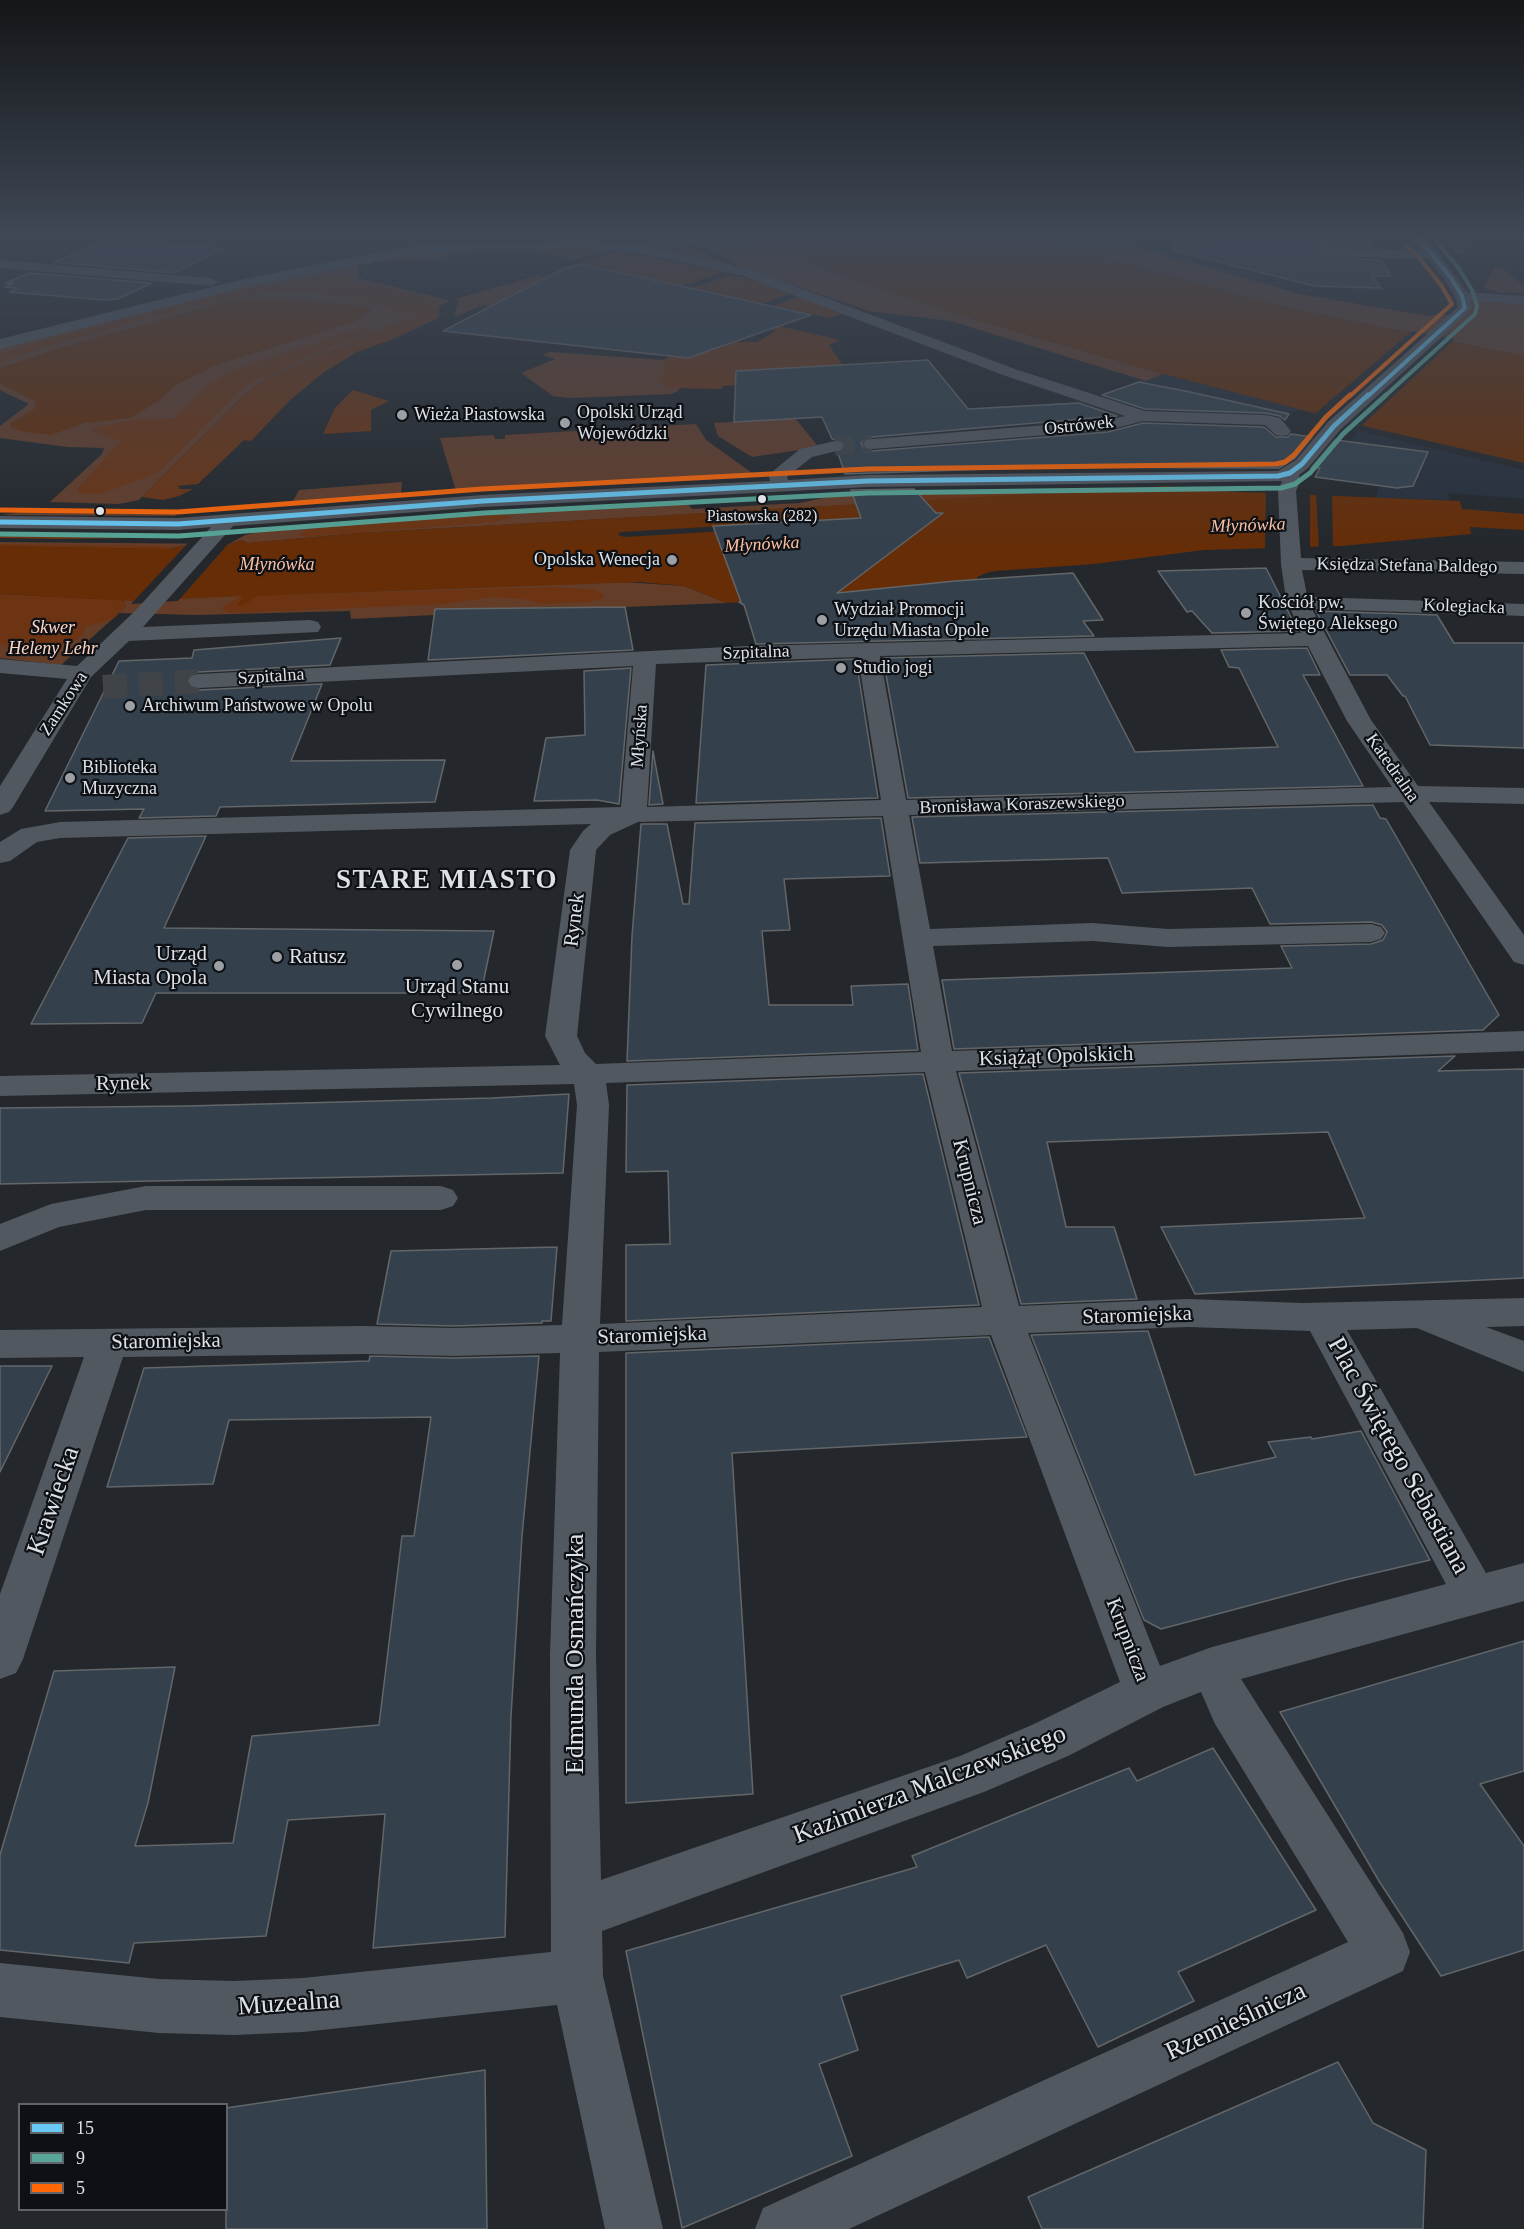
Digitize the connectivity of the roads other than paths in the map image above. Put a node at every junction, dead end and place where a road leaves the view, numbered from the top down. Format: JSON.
{"nodes":[{"id":1,"x":16,"y":340,"type":"edge"},
{"id":2,"x":923,"y":340,"type":"edge"},
{"id":3,"x":1431,"y":340,"type":"edge"},
{"id":4,"x":0,"y":344,"type":"edge"},
{"id":5,"x":1143,"y":416,"type":"junction"},
{"id":6,"x":1282,"y":431,"type":"dead end"},
{"id":7,"x":872,"y":444,"type":"tunnel mouth"},
{"id":8,"x":835,"y":446,"type":"tunnel mouth"},
{"id":9,"x":1289,"y":482,"type":"junction"},
{"id":10,"x":781,"y":486,"type":"junction"},
{"id":11,"x":227,"y":521,"type":"junction"},
{"id":12,"x":0,"y":522,"type":"edge"},
{"id":13,"x":1291,"y":564,"type":"junction"},
{"id":14,"x":1524,"y":568,"type":"edge"},
{"id":15,"x":1297,"y":599,"type":"junction"},
{"id":16,"x":1524,"y":610,"type":"edge"},
{"id":17,"x":310,"y":627,"type":"dead end"},
{"id":18,"x":121,"y":635,"type":"junction"},
{"id":19,"x":1314,"y":639,"type":"junction"},
{"id":20,"x":868,"y":650,"type":"junction"},
{"id":21,"x":645,"y":657,"type":"junction"},
{"id":22,"x":0,"y":666,"type":"edge"},
{"id":23,"x":77,"y":680,"type":"junction"},
{"id":24,"x":199,"y":681,"type":"tunnel mouth"},
{"id":25,"x":103,"y":687,"type":"tunnel mouth"},
{"id":26,"x":1410,"y":794,"type":"junction"},
{"id":27,"x":1524,"y":795,"type":"edge"},
{"id":28,"x":0,"y":807,"type":"edge"},
{"id":29,"x":897,"y":809,"type":"junction"},
{"id":30,"x":633,"y":815,"type":"junction"},
{"id":31,"x":5,"y":843,"type":"edge"},
{"id":32,"x":1371,"y":933,"type":"dead end"},
{"id":33,"x":918,"y":938,"type":"junction"},
{"id":34,"x":1524,"y":956,"type":"edge"},
{"id":35,"x":1524,"y":1041,"type":"edge"},
{"id":36,"x":938,"y":1062,"type":"junction"},
{"id":37,"x":588,"y":1074,"type":"junction"},
{"id":38,"x":0,"y":1086,"type":"edge"},
{"id":39,"x":441,"y":1198,"type":"dead end"},
{"id":40,"x":0,"y":1238,"type":"edge"},
{"id":41,"x":1524,"y":1312,"type":"edge"},
{"id":42,"x":1417,"y":1315,"type":"junction"},
{"id":43,"x":1312,"y":1317,"type":"junction"},
{"id":44,"x":1004,"y":1320,"type":"junction"},
{"id":45,"x":580,"y":1338,"type":"junction"},
{"id":46,"x":108,"y":1342,"type":"junction"},
{"id":47,"x":0,"y":1344,"type":"edge"},
{"id":48,"x":1524,"y":1357,"type":"edge"},
{"id":49,"x":1524,"y":1582,"type":"edge"},
{"id":50,"x":1466,"y":1597,"type":"junction"},
{"id":51,"x":0,"y":1659,"type":"edge"},
{"id":52,"x":1212,"y":1667,"type":"junction"},
{"id":53,"x":1147,"y":1692,"type":"junction"},
{"id":54,"x":575,"y":1915,"type":"junction"},
{"id":55,"x":577,"y":1976,"type":"junction"},
{"id":56,"x":0,"y":1990,"type":"edge"},
{"id":57,"x":634,"y":2229,"type":"edge"},
{"id":58,"x":784,"y":2229,"type":"edge"}],
"edges":[{"from":1,"to":4,"type":"street"},
{"from":2,"to":5,"type":"street"},
{"from":3,"to":9,"type":"street"},
{"from":5,"to":6,"type":"street","name":"Ostrówek"},
{"from":5,"to":7,"type":"street","name":"Ostrówek"},
{"from":8,"to":10,"type":"street"},
{"from":9,"to":10,"type":"street"},
{"from":9,"to":13,"type":"street","name":"Katedralna"},
{"from":10,"to":11,"type":"street"},
{"from":11,"to":12,"type":"street"},
{"from":11,"to":18,"type":"street","name":"Zamkowa"},
{"from":13,"to":14,"type":"street","name":"Księdza Stefana Baldego"},
{"from":13,"to":15,"type":"street","name":"Katedralna"},
{"from":15,"to":16,"type":"street","name":"Kolegiacka"},
{"from":15,"to":19,"type":"street","name":"Katedralna"},
{"from":17,"to":18,"type":"street"},
{"from":18,"to":23,"type":"street","name":"Zamkowa"},
{"from":19,"to":20,"type":"street","name":"Szpitalna"},
{"from":19,"to":26,"type":"street","name":"Katedralna"},
{"from":20,"to":21,"type":"street","name":"Szpitalna"},
{"from":20,"to":29,"type":"street","name":"Krupnicza"},
{"from":21,"to":24,"type":"street","name":"Szpitalna"},
{"from":21,"to":30,"type":"street","name":"Młyńska"},
{"from":22,"to":23,"type":"street"},
{"from":23,"to":25,"type":"street"},
{"from":23,"to":28,"type":"street","name":"Zamkowa"},
{"from":26,"to":27,"type":"street","name":"Bronisława Koraszewskiego"},
{"from":26,"to":29,"type":"street","name":"Bronisława Koraszewskiego"},
{"from":26,"to":34,"type":"street","name":"Katedralna"},
{"from":29,"to":30,"type":"street","name":"Bronisława Koraszewskiego"},
{"from":29,"to":33,"type":"street","name":"Krupnicza"},
{"from":30,"to":31,"type":"street"},
{"from":30,"to":37,"type":"street","name":"Rynek"},
{"from":32,"to":33,"type":"street"},
{"from":33,"to":36,"type":"street","name":"Krupnicza"},
{"from":35,"to":36,"type":"street","name":"Książąt Opolskich"},
{"from":36,"to":37,"type":"street","name":"Książąt Opolskich"},
{"from":36,"to":44,"type":"street","name":"Krupnicza"},
{"from":37,"to":38,"type":"street","name":"Rynek"},
{"from":37,"to":45,"type":"street","name":"Edmunda Osmańczyka"},
{"from":39,"to":40,"type":"street"},
{"from":41,"to":42,"type":"street","name":"Plac Świętego Sebastiana"},
{"from":42,"to":43,"type":"street","name":"Plac Świętego Sebastiana"},
{"from":42,"to":48,"type":"street","name":"Plac Świętego Sebastiana"},
{"from":43,"to":44,"type":"street","name":"Staromiejska"},
{"from":43,"to":50,"type":"street","name":"Plac Świętego Sebastiana"},
{"from":44,"to":45,"type":"street","name":"Staromiejska"},
{"from":44,"to":53,"type":"street","name":"Krupnicza"},
{"from":45,"to":46,"type":"street","name":"Staromiejska"},
{"from":45,"to":54,"type":"street","name":"Edmunda Osmańczyka"},
{"from":46,"to":47,"type":"street","name":"Staromiejska"},
{"from":46,"to":51,"type":"street","name":"Krawiecka"},
{"from":49,"to":50,"type":"street","name":"Plac Świętego Sebastiana"},
{"from":50,"to":52,"type":"street","name":"Kazimierza Malczewskiego"},
{"from":52,"to":53,"type":"street","name":"Kazimierza Malczewskiego"},
{"from":52,"to":58,"type":"street","name":"Rzemieślnicza"},
{"from":53,"to":54,"type":"street","name":"Kazimierza Malczewskiego"},
{"from":54,"to":55,"type":"street","name":"Edmunda Osmańczyka"},
{"from":55,"to":56,"type":"street","name":"Muzealna"},
{"from":55,"to":57,"type":"street","name":"Edmunda Osmańczyka"}]}
